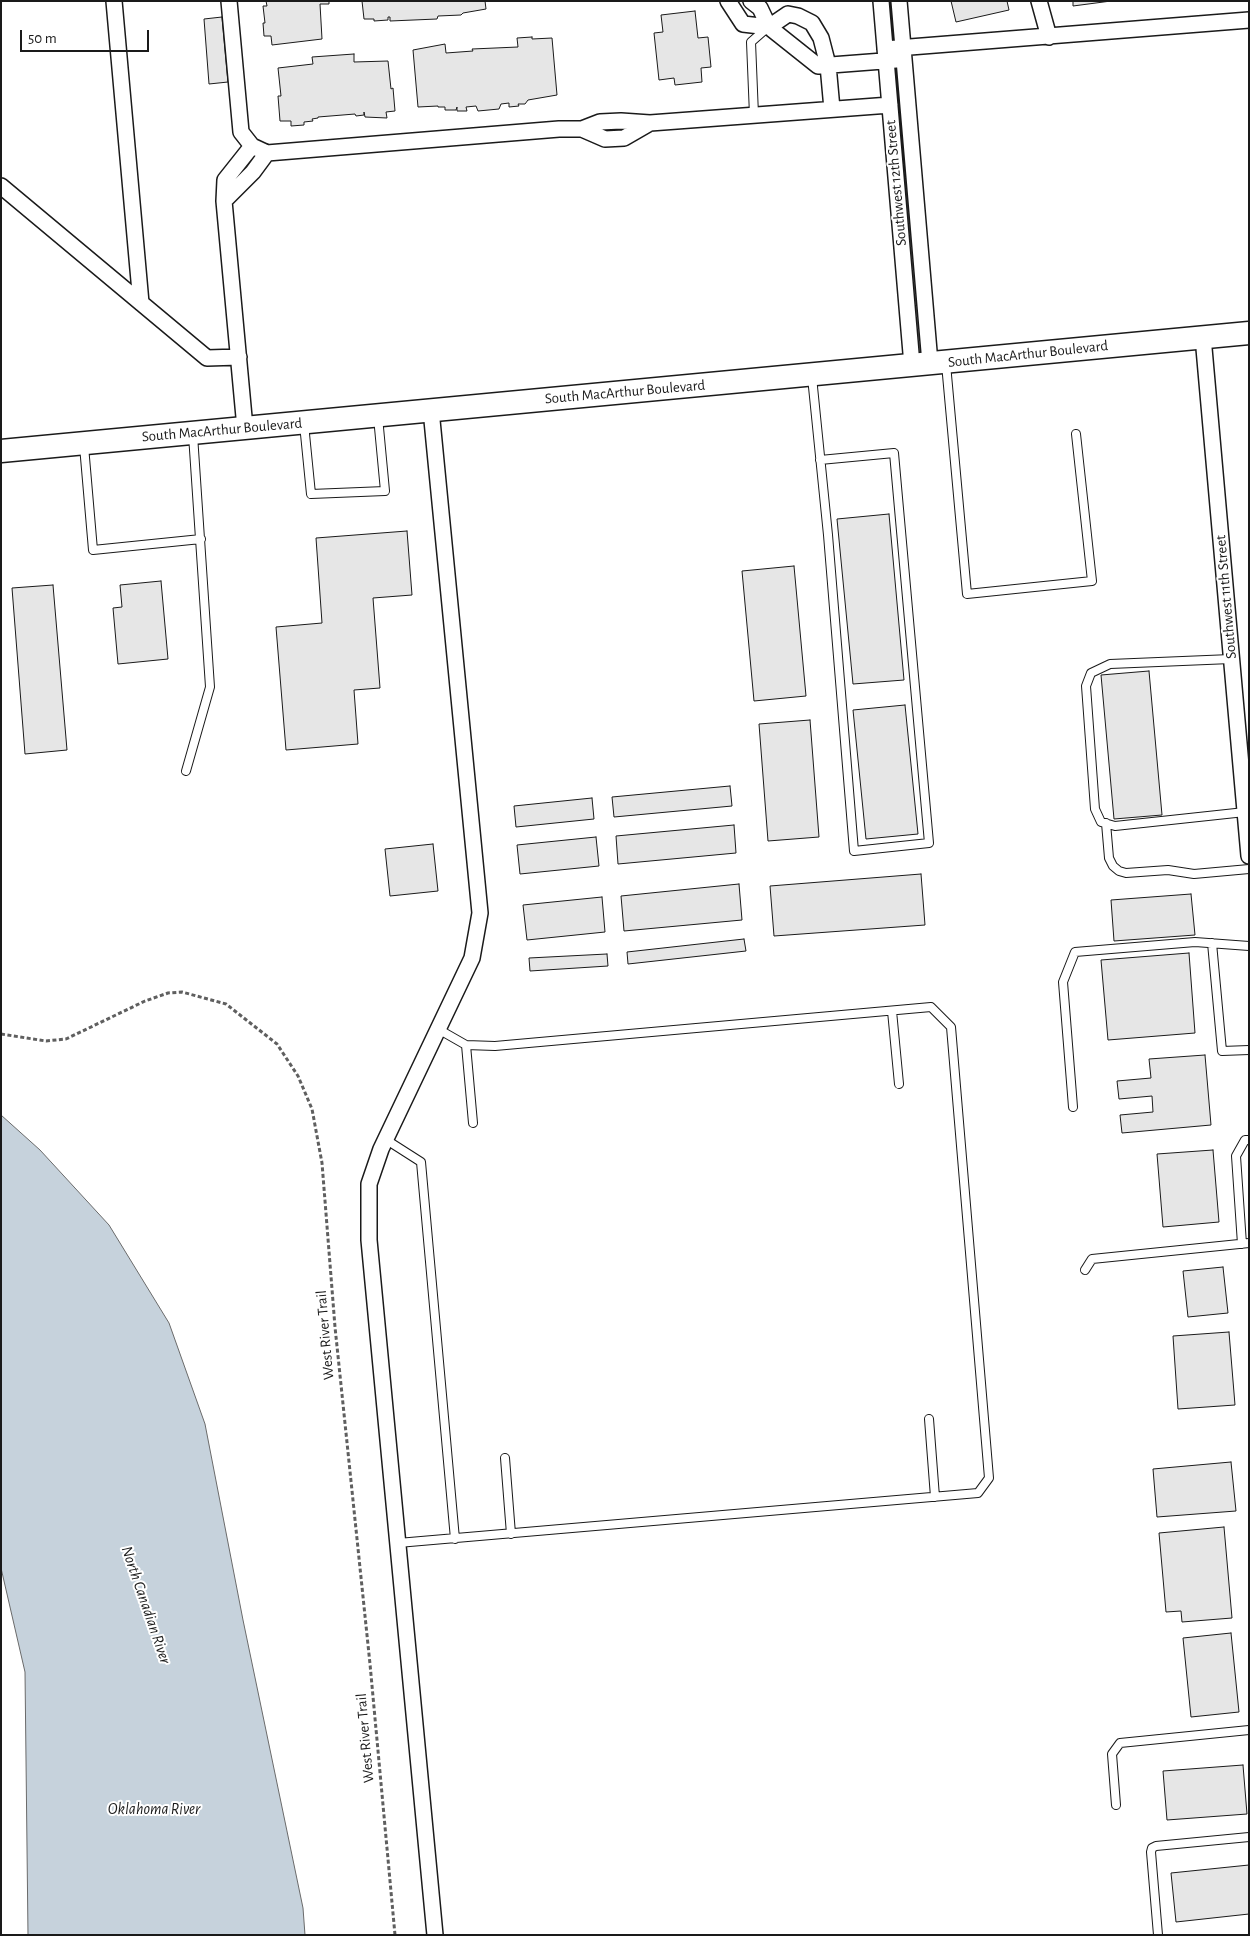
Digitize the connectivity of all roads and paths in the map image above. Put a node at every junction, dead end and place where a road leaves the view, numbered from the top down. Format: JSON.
{"nodes":[{"id":1,"x":114,"y":1,"type":"edge"},
{"id":2,"x":230,"y":1,"type":"edge"},
{"id":3,"x":728,"y":1,"type":"edge"},
{"id":4,"x":750,"y":1,"type":"edge"},
{"id":5,"x":880,"y":1,"type":"edge"},
{"id":6,"x":899,"y":1,"type":"edge"},
{"id":7,"x":1039,"y":1,"type":"edge"},
{"id":8,"x":1249,"y":20,"type":"edge"},
{"id":9,"x":769,"y":27,"type":"junction"},
{"id":10,"x":1050,"y":37,"type":"junction"},
{"id":11,"x":903,"y":54,"type":"junction"},
{"id":12,"x":885,"y":55,"type":"junction"},
{"id":13,"x":828,"y":65,"type":"junction"},
{"id":14,"x":890,"y":105,"type":"junction"},
{"id":15,"x":832,"y":109,"type":"junction"},
{"id":16,"x":754,"y":115,"type":"junction"},
{"id":17,"x":252,"y":146,"type":"junction"},
{"id":18,"x":268,"y":153,"type":"junction"},
{"id":19,"x":1,"y":186,"type":"edge"},
{"id":20,"x":224,"y":201,"type":"junction"},
{"id":21,"x":142,"y":303,"type":"junction"},
{"id":22,"x":1249,"y":333,"type":"edge"},
{"id":23,"x":1203,"y":337,"type":"junction"},
{"id":24,"x":239,"y":357,"type":"junction"},
{"id":25,"x":929,"y":364,"type":"junction"},
{"id":26,"x":812,"y":374,"type":"junction"},
{"id":27,"x":431,"y":410,"type":"junction"},
{"id":28,"x":378,"y":415,"type":"junction"},
{"id":29,"x":304,"y":422,"type":"junction"},
{"id":30,"x":245,"y":428,"type":"junction"},
{"id":31,"x":193,"y":433,"type":"junction"},
{"id":32,"x":1076,"y":434,"type":"dead end"},
{"id":33,"x":84,"y":443,"type":"junction"},
{"id":34,"x":1,"y":451,"type":"edge"},
{"id":35,"x":820,"y":460,"type":"junction"},
{"id":36,"x":201,"y":539,"type":"junction"},
{"id":37,"x":1232,"y":659,"type":"junction"},
{"id":38,"x":186,"y":772,"type":"dead end"},
{"id":39,"x":1245,"y":812,"type":"junction"},
{"id":40,"x":1106,"y":823,"type":"junction"},
{"id":41,"x":1249,"y":856,"type":"edge"},
{"id":42,"x":1249,"y":870,"type":"edge"},
{"id":43,"x":1212,"y":943,"type":"junction"},
{"id":44,"x":1249,"y":946,"type":"edge"},
{"id":45,"x":892,"y":1011,"type":"junction"},
{"id":46,"x":438,"y":1028,"type":"junction"},
{"id":47,"x":1,"y":1034,"type":"edge"},
{"id":48,"x":466,"y":1045,"type":"junction"},
{"id":49,"x":1249,"y":1050,"type":"edge"},
{"id":50,"x":899,"y":1084,"type":"dead end"},
{"id":51,"x":1073,"y":1107,"type":"dead end"},
{"id":52,"x":473,"y":1122,"type":"dead end"},
{"id":53,"x":386,"y":1139,"type":"junction"},
{"id":54,"x":1249,"y":1140,"type":"edge"},
{"id":55,"x":1245,"y":1243,"type":"edge"},
{"id":56,"x":1085,"y":1270,"type":"dead end"},
{"id":57,"x":929,"y":1419,"type":"dead end"},
{"id":58,"x":505,"y":1458,"type":"dead end"},
{"id":59,"x":935,"y":1497,"type":"junction"},
{"id":60,"x":511,"y":1534,"type":"junction"},
{"id":61,"x":455,"y":1539,"type":"junction"},
{"id":62,"x":398,"y":1544,"type":"junction"},
{"id":63,"x":1249,"y":1730,"type":"edge"},
{"id":64,"x":1116,"y":1805,"type":"dead end"},
{"id":65,"x":1249,"y":1837,"type":"edge"},
{"id":66,"x":395,"y":1935,"type":"edge"},
{"id":67,"x":435,"y":1935,"type":"edge"},
{"id":68,"x":1158,"y":1935,"type":"edge"}],
"edges":[{"from":1,"to":21,"type":"street"},
{"from":2,"to":17,"type":"street"},
{"from":3,"to":9,"type":"street"},
{"from":4,"to":9,"type":"street"},
{"from":5,"to":12,"type":"street","name":"Southwest 12th Street"},
{"from":6,"to":11,"type":"street","name":"Southwest 12th Street"},
{"from":7,"to":10,"type":"street"},
{"from":8,"to":10,"type":"street"},
{"from":9,"to":13,"type":"street"},
{"from":9,"to":13,"type":"street"},
{"from":9,"to":16,"type":"lane"},
{"from":10,"to":11,"type":"street"},
{"from":11,"to":12,"type":"street"},
{"from":11,"to":25,"type":"street","name":"Southwest 12th Street"},
{"from":12,"to":13,"type":"street"},
{"from":12,"to":14,"type":"street","name":"Southwest 12th Street"},
{"from":13,"to":15,"type":"street"},
{"from":14,"to":15,"type":"street"},
{"from":14,"to":25,"type":"street","name":"Southwest 12th Street"},
{"from":15,"to":16,"type":"street"},
{"from":16,"to":18,"type":"street"},
{"from":17,"to":18,"type":"street"},
{"from":17,"to":20,"type":"street"},
{"from":18,"to":20,"type":"street"},
{"from":19,"to":21,"type":"street"},
{"from":20,"to":24,"type":"street"},
{"from":21,"to":24,"type":"street"},
{"from":22,"to":23,"type":"main road","name":"South MacArthur Boulevard"},
{"from":23,"to":25,"type":"main road","name":"South MacArthur Boulevard"},
{"from":23,"to":37,"type":"street","name":"Southwest 11th Street"},
{"from":24,"to":30,"type":"street"},
{"from":25,"to":26,"type":"main road","name":"South MacArthur Boulevard"},
{"from":25,"to":32,"type":"lane"},
{"from":26,"to":27,"type":"main road","name":"South MacArthur Boulevard"},
{"from":26,"to":35,"type":"lane"},
{"from":27,"to":28,"type":"main road","name":"South MacArthur Boulevard"},
{"from":27,"to":46,"type":"street"},
{"from":28,"to":29,"type":"main road","name":"South MacArthur Boulevard"},
{"from":28,"to":29,"type":"lane"},
{"from":29,"to":30,"type":"main road","name":"South MacArthur Boulevard"},
{"from":30,"to":31,"type":"main road","name":"South MacArthur Boulevard"},
{"from":31,"to":33,"type":"main road","name":"South MacArthur Boulevard"},
{"from":31,"to":36,"type":"lane"},
{"from":33,"to":34,"type":"main road","name":"South MacArthur Boulevard"},
{"from":33,"to":36,"type":"lane"},
{"from":35,"to":35,"type":"lane"},
{"from":36,"to":38,"type":"lane"},
{"from":37,"to":39,"type":"street","name":"Southwest 11th Street"},
{"from":37,"to":40,"type":"lane"},
{"from":39,"to":40,"type":"lane"},
{"from":39,"to":41,"type":"street","name":"Southwest 11th Street"},
{"from":40,"to":42,"type":"lane"},
{"from":43,"to":44,"type":"lane"},
{"from":43,"to":49,"type":"lane"},
{"from":43,"to":51,"type":"lane"},
{"from":45,"to":48,"type":"lane"},
{"from":45,"to":50,"type":"lane"},
{"from":45,"to":59,"type":"lane"},
{"from":46,"to":48,"type":"lane"},
{"from":46,"to":53,"type":"street"},
{"from":47,"to":66,"type":"path","name":"West River Trail"},
{"from":48,"to":52,"type":"lane"},
{"from":53,"to":61,"type":"lane"},
{"from":53,"to":62,"type":"street"},
{"from":54,"to":55,"type":"lane"},
{"from":55,"to":56,"type":"lane"},
{"from":57,"to":59,"type":"lane"},
{"from":58,"to":60,"type":"lane"},
{"from":59,"to":60,"type":"lane"},
{"from":60,"to":61,"type":"lane"},
{"from":61,"to":62,"type":"lane"},
{"from":62,"to":67,"type":"street"},
{"from":63,"to":64,"type":"lane"},
{"from":65,"to":68,"type":"lane"}]}
